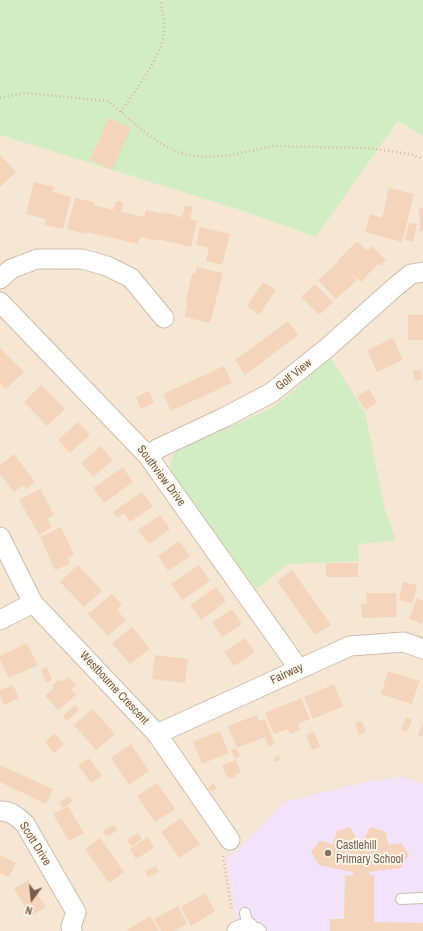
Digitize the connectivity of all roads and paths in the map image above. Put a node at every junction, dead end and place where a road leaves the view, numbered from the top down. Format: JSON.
{"nodes":[{"id":1,"x":161,"y":0,"type":"edge"},
{"id":2,"x":0,"y":98,"type":"edge"},
{"id":3,"x":120,"y":112,"type":"junction"},
{"id":4,"x":423,"y":158,"type":"edge"},
{"id":5,"x":423,"y":272,"type":"edge"},
{"id":6,"x":0,"y":279,"type":"edge"},
{"id":7,"x":0,"y":302,"type":"edge"},
{"id":8,"x":164,"y":318,"type":"dead end"},
{"id":9,"x":148,"y":456,"type":"junction"},
{"id":10,"x":0,"y":537,"type":"edge"},
{"id":11,"x":33,"y":603,"type":"junction"},
{"id":12,"x":0,"y":620,"type":"edge"},
{"id":13,"x":423,"y":649,"type":"edge"},
{"id":14,"x":299,"y":669,"type":"junction"},
{"id":15,"x":157,"y":734,"type":"junction"},
{"id":16,"x":0,"y":811,"type":"edge"},
{"id":17,"x":230,"y":840,"type":"joint"},
{"id":18,"x":423,"y":898,"type":"edge"},
{"id":19,"x":401,"y":899,"type":"dead end"},
{"id":20,"x":245,"y":924,"type":"edge"},
{"id":21,"x":72,"y":931,"type":"edge"}],
"edges":[{"from":1,"to":3,"type":"path"},
{"from":2,"to":3,"type":"path"},
{"from":3,"to":4,"type":"path"},
{"from":5,"to":9,"type":"street","name":"Golf View"},
{"from":6,"to":8,"type":"street"},
{"from":7,"to":9,"type":"street","name":"Southview Drive"},
{"from":9,"to":14,"type":"street","name":"Southview Drive"},
{"from":10,"to":11,"type":"street","name":"Westbourne Crescent"},
{"from":11,"to":12,"type":"street"},
{"from":11,"to":15,"type":"street","name":"Westbourne Crescent"},
{"from":13,"to":14,"type":"street","name":"Fairway"},
{"from":14,"to":15,"type":"street","name":"Fairway"},
{"from":15,"to":17,"type":"street","name":"Westbourne Crescent"},
{"from":16,"to":21,"type":"street","name":"Scott Drive"},
{"from":17,"to":20,"type":"path"},
{"from":18,"to":19,"type":"lane"}]}
